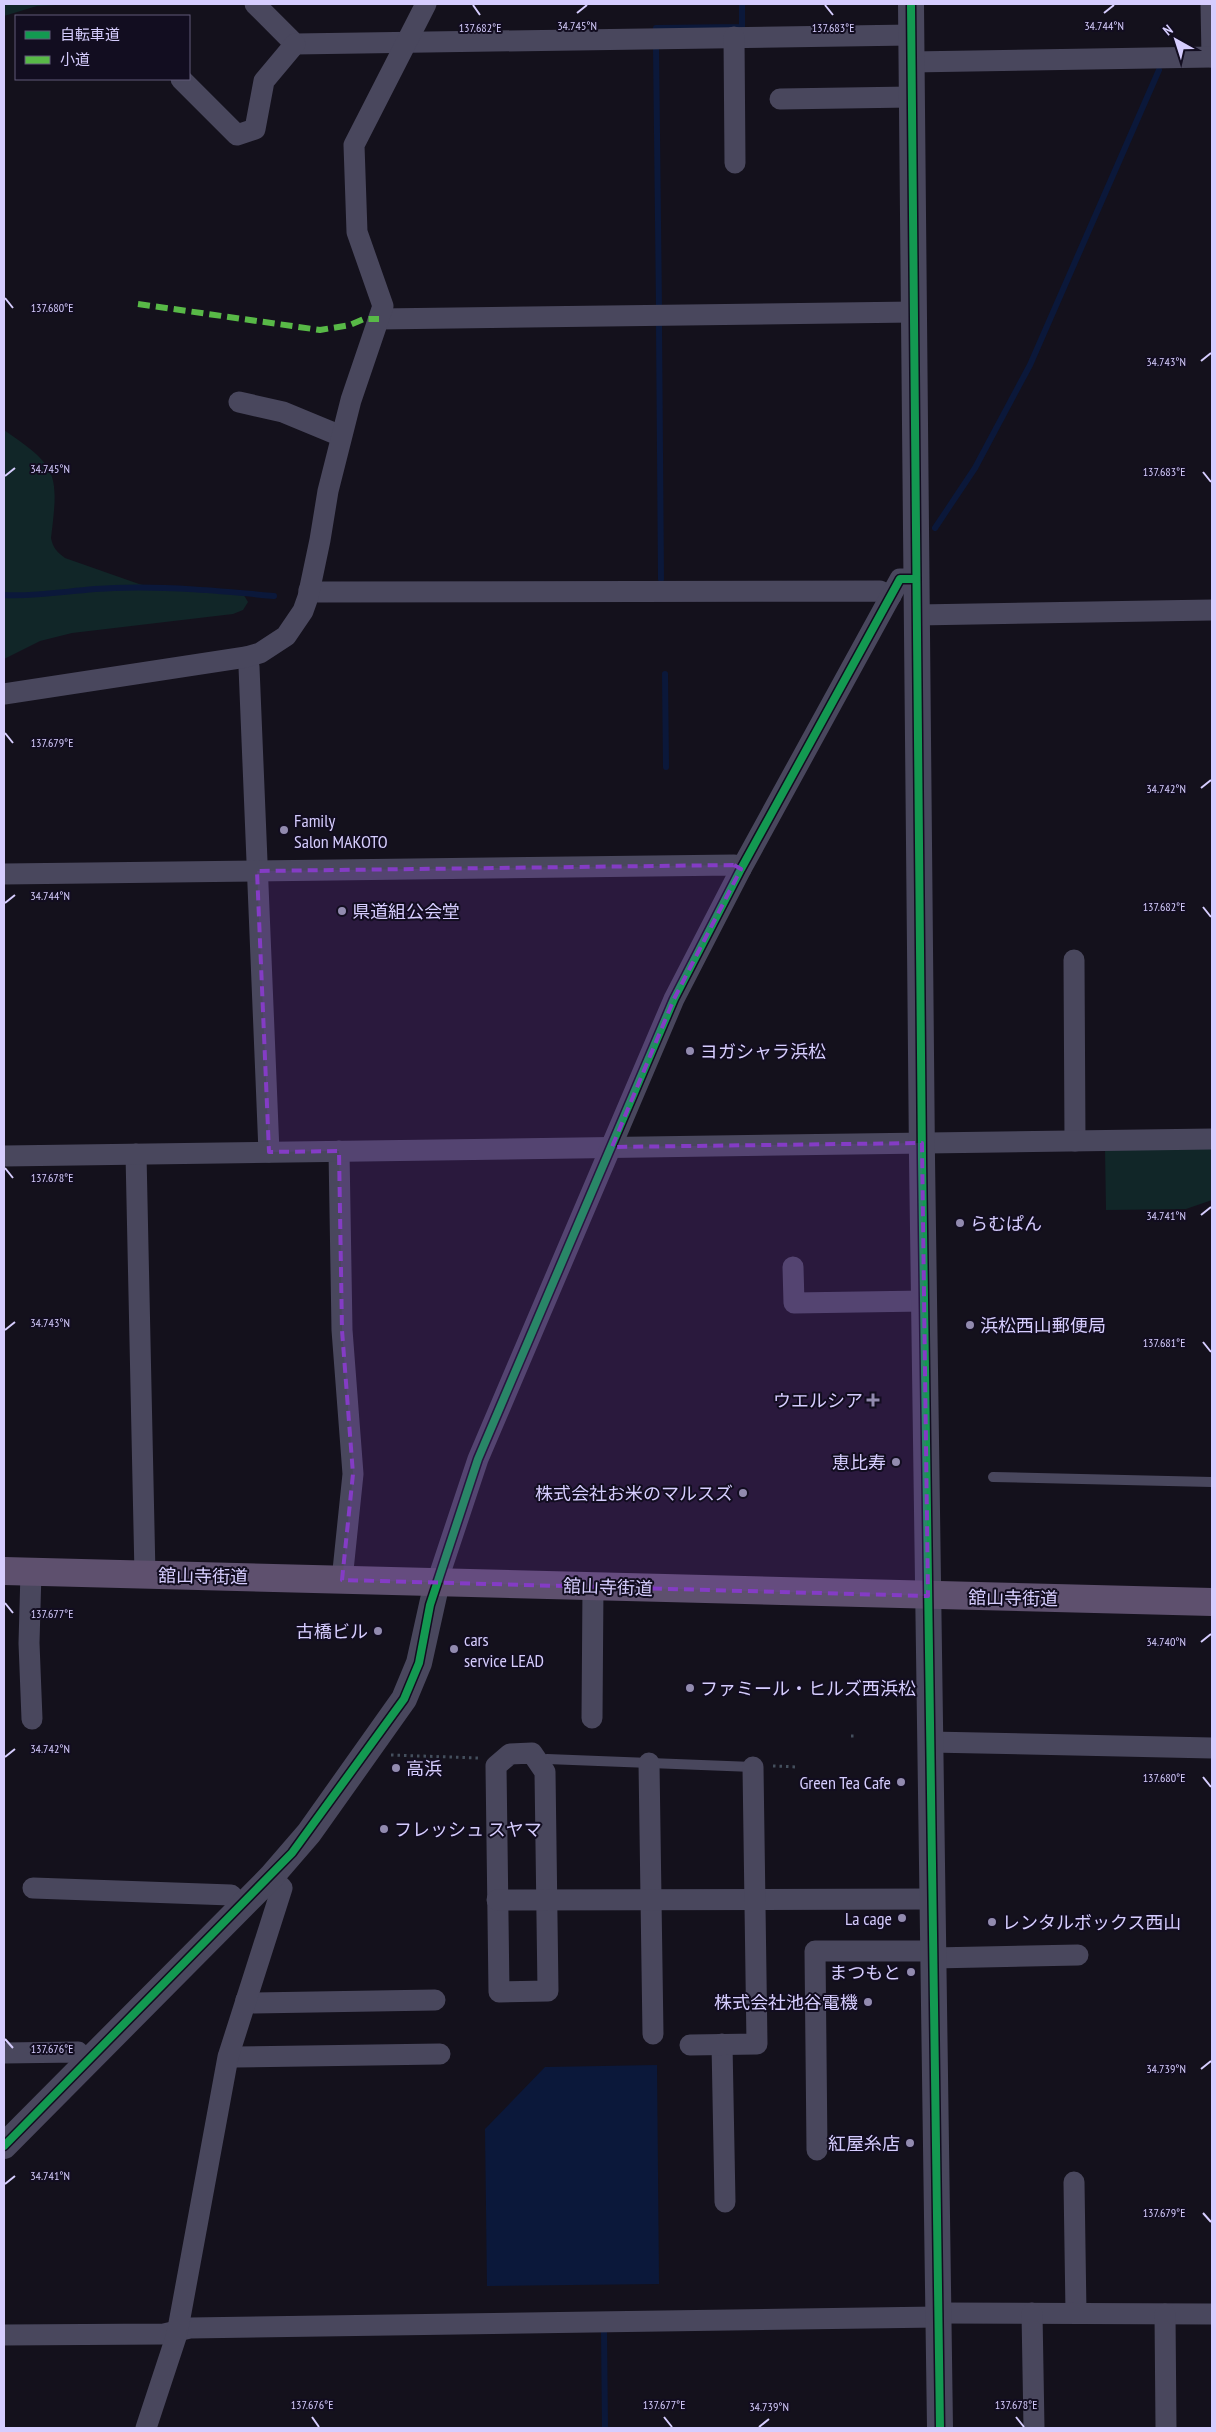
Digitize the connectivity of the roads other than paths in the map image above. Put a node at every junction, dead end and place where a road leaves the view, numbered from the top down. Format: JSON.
{"nodes":[{"id":1,"x":255,"y":4,"type":"edge"},
{"id":2,"x":426,"y":4,"type":"edge"},
{"id":3,"x":911,"y":4,"type":"edge"},
{"id":4,"x":1211,"y":4,"type":"edge"},
{"id":5,"x":911,"y":35,"type":"junction"},
{"id":6,"x":734,"y":37,"type":"junction"},
{"id":7,"x":406,"y":42,"type":"junction"},
{"id":8,"x":295,"y":44,"type":"junction"},
{"id":9,"x":1212,"y":56,"type":"edge"},
{"id":10,"x":911,"y":62,"type":"junction"},
{"id":11,"x":182,"y":80,"type":"edge"},
{"id":12,"x":912,"y":97,"type":"junction"},
{"id":13,"x":780,"y":99,"type":"dead end"},
{"id":14,"x":735,"y":163,"type":"dead end"},
{"id":15,"x":914,"y":312,"type":"junction"},
{"id":16,"x":379,"y":319,"type":"junction"},
{"id":17,"x":240,"y":402,"type":"dead end"},
{"id":18,"x":341,"y":436,"type":"junction"},
{"id":19,"x":916,"y":579,"type":"junction"},
{"id":20,"x":309,"y":590,"type":"junction"},
{"id":21,"x":891,"y":596,"type":"junction"},
{"id":22,"x":1212,"y":610,"type":"edge"},
{"id":23,"x":917,"y":615,"type":"junction"},
{"id":24,"x":246,"y":657,"type":"junction"},
{"id":25,"x":4,"y":694,"type":"edge"},
{"id":26,"x":741,"y":869,"type":"junction"},
{"id":27,"x":258,"y":871,"type":"junction"},
{"id":28,"x":4,"y":874,"type":"edge"},
{"id":29,"x":1074,"y":960,"type":"dead end"},
{"id":30,"x":1212,"y":1139,"type":"edge"},
{"id":31,"x":1075,"y":1141,"type":"junction"},
{"id":32,"x":922,"y":1142,"type":"junction"},
{"id":33,"x":612,"y":1147,"type":"junction"},
{"id":34,"x":339,"y":1151,"type":"junction"},
{"id":35,"x":269,"y":1152,"type":"junction"},
{"id":36,"x":136,"y":1154,"type":"junction"},
{"id":37,"x":4,"y":1156,"type":"edge"},
{"id":38,"x":793,"y":1267,"type":"dead end"},
{"id":39,"x":924,"y":1300,"type":"junction"},
{"id":40,"x":993,"y":1477,"type":"dead end"},
{"id":41,"x":1212,"y":1482,"type":"edge"},
{"id":42,"x":4,"y":1572,"type":"edge"},
{"id":43,"x":31,"y":1572,"type":"junction"},
{"id":44,"x":145,"y":1575,"type":"junction"},
{"id":45,"x":342,"y":1580,"type":"junction"},
{"id":46,"x":437,"y":1582,"type":"junction"},
{"id":47,"x":593,"y":1586,"type":"junction"},
{"id":48,"x":928,"y":1596,"type":"junction"},
{"id":49,"x":1212,"y":1602,"type":"edge"},
{"id":50,"x":592,"y":1718,"type":"dead end"},
{"id":51,"x":32,"y":1720,"type":"dead end"},
{"id":52,"x":930,"y":1742,"type":"junction"},
{"id":53,"x":1212,"y":1748,"type":"edge"},
{"id":54,"x":649,"y":1763,"type":"junction"},
{"id":55,"x":539,"y":1764,"type":"junction"},
{"id":56,"x":753,"y":1767,"type":"joint"},
{"id":57,"x":271,"y":1877,"type":"junction"},
{"id":58,"x":33,"y":1888,"type":"dead end"},
{"id":59,"x":932,"y":1899,"type":"junction"},
{"id":60,"x":497,"y":1900,"type":"junction"},
{"id":61,"x":546,"y":1900,"type":"junction"},
{"id":62,"x":651,"y":1900,"type":"junction"},
{"id":63,"x":755,"y":1900,"type":"junction"},
{"id":64,"x":242,"y":1906,"type":"junction"},
{"id":65,"x":933,"y":1954,"type":"junction"},
{"id":66,"x":1078,"y":1955,"type":"dead end"},
{"id":67,"x":246,"y":2000,"type":"junction"},
{"id":68,"x":436,"y":2000,"type":"dead end"},
{"id":69,"x":653,"y":2034,"type":"dead end"},
{"id":70,"x":722,"y":2044,"type":"junction"},
{"id":71,"x":690,"y":2045,"type":"dead end"},
{"id":72,"x":4,"y":2053,"type":"edge"},
{"id":73,"x":440,"y":2054,"type":"dead end"},
{"id":74,"x":229,"y":2055,"type":"junction"},
{"id":75,"x":87,"y":2062,"type":"junction"},
{"id":76,"x":4,"y":2146,"type":"edge"},
{"id":77,"x":817,"y":2150,"type":"dead end"},
{"id":78,"x":1074,"y":2182,"type":"dead end"},
{"id":79,"x":725,"y":2202,"type":"dead end"},
{"id":80,"x":1032,"y":2313,"type":"junction"},
{"id":81,"x":1076,"y":2313,"type":"junction"},
{"id":82,"x":1165,"y":2314,"type":"junction"},
{"id":83,"x":1212,"y":2314,"type":"edge"},
{"id":84,"x":938,"y":2315,"type":"junction"},
{"id":85,"x":177,"y":2331,"type":"junction"},
{"id":86,"x":4,"y":2335,"type":"edge"},
{"id":87,"x":146,"y":2428,"type":"edge"},
{"id":88,"x":940,"y":2428,"type":"edge"},
{"id":89,"x":1034,"y":2428,"type":"edge"},
{"id":90,"x":1166,"y":2428,"type":"edge"}],
"edges":[{"from":1,"to":8,"type":"street"},
{"from":2,"to":7,"type":"street"},
{"from":3,"to":5,"type":"street"},
{"from":4,"to":9,"type":"street"},
{"from":5,"to":6,"type":"street"},
{"from":5,"to":10,"type":"street"},
{"from":6,"to":7,"type":"street"},
{"from":6,"to":14,"type":"street"},
{"from":7,"to":8,"type":"street"},
{"from":7,"to":16,"type":"street"},
{"from":8,"to":11,"type":"street"},
{"from":9,"to":10,"type":"street"},
{"from":10,"to":12,"type":"street"},
{"from":12,"to":13,"type":"street"},
{"from":12,"to":15,"type":"street"},
{"from":15,"to":16,"type":"street"},
{"from":15,"to":19,"type":"street"},
{"from":16,"to":18,"type":"street"},
{"from":17,"to":18,"type":"street"},
{"from":18,"to":20,"type":"street"},
{"from":19,"to":21,"type":"street"},
{"from":19,"to":23,"type":"street"},
{"from":20,"to":21,"type":"street"},
{"from":20,"to":24,"type":"street"},
{"from":21,"to":26,"type":"street"},
{"from":22,"to":23,"type":"street"},
{"from":23,"to":32,"type":"street"},
{"from":24,"to":25,"type":"street"},
{"from":24,"to":27,"type":"street"},
{"from":26,"to":27,"type":"street"},
{"from":26,"to":33,"type":"street"},
{"from":27,"to":28,"type":"street"},
{"from":27,"to":35,"type":"street"},
{"from":29,"to":31,"type":"street"},
{"from":30,"to":31,"type":"street"},
{"from":31,"to":32,"type":"street"},
{"from":32,"to":33,"type":"street"},
{"from":32,"to":39,"type":"street"},
{"from":33,"to":34,"type":"street"},
{"from":33,"to":46,"type":"street"},
{"from":34,"to":35,"type":"street"},
{"from":34,"to":45,"type":"street"},
{"from":35,"to":36,"type":"street"},
{"from":36,"to":37,"type":"street"},
{"from":36,"to":44,"type":"street"},
{"from":38,"to":39,"type":"street"},
{"from":39,"to":48,"type":"street"},
{"from":40,"to":41,"type":"lane"},
{"from":42,"to":43,"type":"main road","name":"舘山寺街道"},
{"from":43,"to":44,"type":"main road","name":"舘山寺街道"},
{"from":43,"to":51,"type":"street"},
{"from":44,"to":45,"type":"main road","name":"舘山寺街道"},
{"from":45,"to":46,"type":"main road","name":"舘山寺街道"},
{"from":46,"to":47,"type":"main road","name":"舘山寺街道"},
{"from":46,"to":57,"type":"street"},
{"from":47,"to":48,"type":"main road","name":"舘山寺街道"},
{"from":47,"to":50,"type":"street"},
{"from":48,"to":49,"type":"main road","name":"舘山寺街道"},
{"from":48,"to":52,"type":"street"},
{"from":52,"to":53,"type":"street"},
{"from":52,"to":59,"type":"street"},
{"from":54,"to":55,"type":"lane"},
{"from":54,"to":56,"type":"lane"},
{"from":54,"to":62,"type":"street"},
{"from":55,"to":60,"type":"street"},
{"from":55,"to":61,"type":"street"},
{"from":56,"to":63,"type":"street"},
{"from":57,"to":64,"type":"street"},
{"from":57,"to":67,"type":"street"},
{"from":58,"to":64,"type":"street"},
{"from":59,"to":63,"type":"street"},
{"from":59,"to":65,"type":"street"},
{"from":60,"to":61,"type":"street"},
{"from":60,"to":61,"type":"street"},
{"from":61,"to":62,"type":"street"},
{"from":62,"to":63,"type":"street"},
{"from":62,"to":69,"type":"street"},
{"from":63,"to":70,"type":"street"},
{"from":64,"to":75,"type":"street"},
{"from":65,"to":66,"type":"street"},
{"from":65,"to":77,"type":"street"},
{"from":65,"to":84,"type":"street"},
{"from":67,"to":68,"type":"street"},
{"from":67,"to":74,"type":"street"},
{"from":70,"to":71,"type":"street"},
{"from":70,"to":79,"type":"street"},
{"from":72,"to":75,"type":"street"},
{"from":73,"to":74,"type":"street"},
{"from":74,"to":85,"type":"street"},
{"from":75,"to":76,"type":"street"},
{"from":78,"to":81,"type":"street"},
{"from":80,"to":81,"type":"street"},
{"from":80,"to":84,"type":"street"},
{"from":80,"to":89,"type":"street"},
{"from":81,"to":82,"type":"street"},
{"from":82,"to":83,"type":"street"},
{"from":82,"to":90,"type":"street"},
{"from":84,"to":85,"type":"street"},
{"from":84,"to":88,"type":"street"},
{"from":85,"to":86,"type":"street"},
{"from":85,"to":87,"type":"street"}]}
